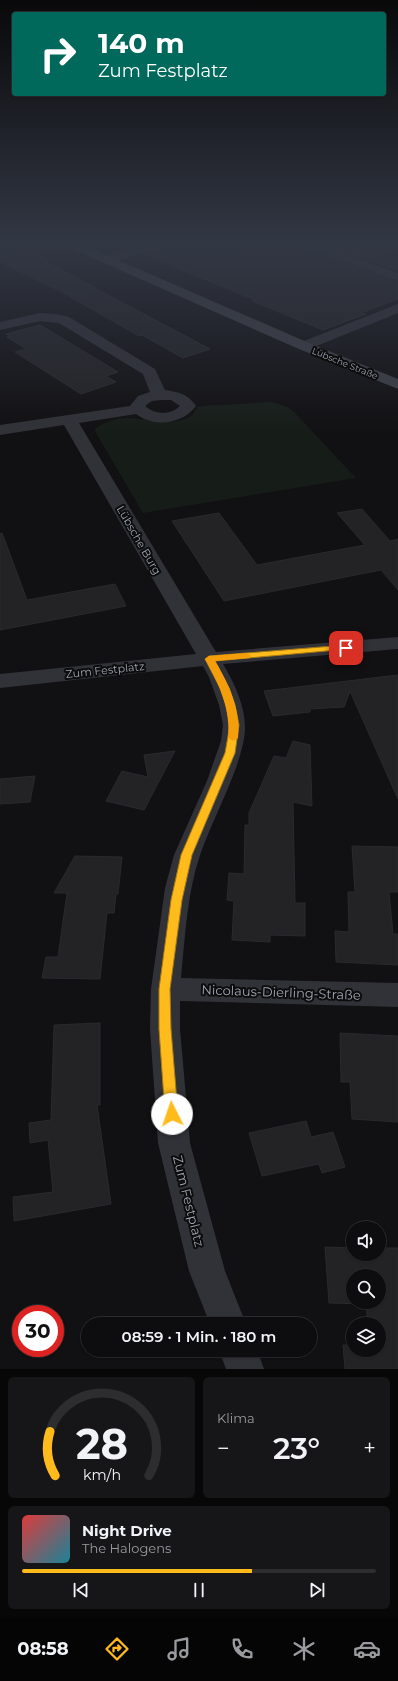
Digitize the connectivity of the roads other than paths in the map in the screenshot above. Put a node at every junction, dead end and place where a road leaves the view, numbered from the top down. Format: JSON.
{"nodes":[{"id":1,"x":218,"y":308,"type":"edge"},
{"id":2,"x":398,"y":308,"type":"edge"},
{"id":3,"x":0,"y":326,"type":"edge"},
{"id":4,"x":304,"y":346,"type":"junction"},
{"id":5,"x":398,"y":384,"type":"edge"},
{"id":6,"x":159,"y":395,"type":"junction"},
{"id":7,"x":139,"y":409,"type":"junction"},
{"id":8,"x":70,"y":420,"type":"junction"},
{"id":9,"x":0,"y":430,"type":"edge"},
{"id":10,"x":398,"y":643,"type":"edge"},
{"id":11,"x":209,"y":659,"type":"junction"},
{"id":12,"x":0,"y":681,"type":"edge"},
{"id":13,"x":164,"y":989,"type":"junction"},
{"id":14,"x":398,"y":995,"type":"edge"},
{"id":15,"x":225,"y":1317,"type":"edge"},
{"id":16,"x":241,"y":1357,"type":"edge"},
{"id":17,"x":245,"y":1369,"type":"edge"}],
"edges":[{"from":1,"to":4,"type":"street","name":"Lübsche Straße"},
{"from":2,"to":4,"type":"street"},
{"from":3,"to":6,"type":"street"},
{"from":4,"to":5,"type":"street","name":"Lübsche Straße"},
{"from":6,"to":7,"type":"street"},
{"from":6,"to":7,"type":"street"},
{"from":7,"to":8,"type":"street"},
{"from":8,"to":9,"type":"street"},
{"from":8,"to":11,"type":"street","name":"Lübsche Burg"},
{"from":10,"to":11,"type":"street","name":"Zum Festplatz"},
{"from":11,"to":12,"type":"street","name":"Zum Festplatz"},
{"from":11,"to":13,"type":"street","name":"Zum Festplatz"},
{"from":13,"to":14,"type":"street","name":"Nicolaus-Dierling-Straße"},
{"from":13,"to":15,"type":"street","name":"Zum Festplatz"},
{"from":16,"to":17,"type":"street"}]}
